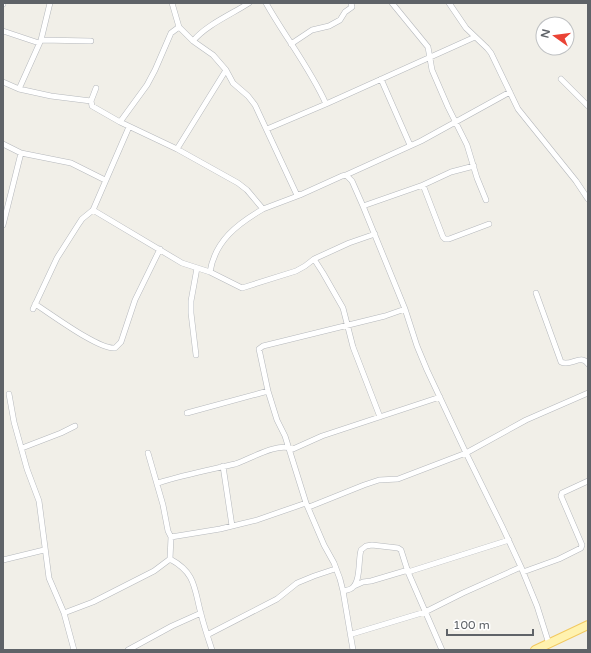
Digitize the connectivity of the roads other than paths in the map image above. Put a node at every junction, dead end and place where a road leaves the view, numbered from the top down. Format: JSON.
{"nodes":[{"id":1,"x":50,"y":3,"type":"edge"},
{"id":2,"x":172,"y":3,"type":"edge"},
{"id":3,"x":249,"y":3,"type":"edge"},
{"id":4,"x":266,"y":3,"type":"edge"},
{"id":5,"x":351,"y":3,"type":"edge"},
{"id":6,"x":392,"y":3,"type":"edge"},
{"id":7,"x":449,"y":3,"type":"edge"},
{"id":8,"x":179,"y":27,"type":"junction"},
{"id":9,"x":3,"y":31,"type":"edge"},
{"id":10,"x":475,"y":37,"type":"junction"},
{"id":11,"x":40,"y":41,"type":"junction"},
{"id":12,"x":91,"y":41,"type":"dead end"},
{"id":13,"x":193,"y":41,"type":"junction"},
{"id":14,"x":291,"y":44,"type":"junction"},
{"id":15,"x":429,"y":58,"type":"junction"},
{"id":16,"x":226,"y":70,"type":"junction"},
{"id":17,"x":560,"y":79,"type":"dead end"},
{"id":18,"x":381,"y":80,"type":"junction"},
{"id":19,"x":3,"y":82,"type":"edge"},
{"id":20,"x":96,"y":88,"type":"dead end"},
{"id":21,"x":19,"y":89,"type":"junction"},
{"id":22,"x":510,"y":92,"type":"junction"},
{"id":23,"x":91,"y":102,"type":"junction"},
{"id":24,"x":326,"y":104,"type":"junction"},
{"id":25,"x":588,"y":106,"type":"edge"},
{"id":26,"x":120,"y":122,"type":"junction"},
{"id":27,"x":456,"y":122,"type":"junction"},
{"id":28,"x":129,"y":127,"type":"junction"},
{"id":29,"x":267,"y":129,"type":"junction"},
{"id":30,"x":3,"y":144,"type":"edge"},
{"id":31,"x":410,"y":145,"type":"junction"},
{"id":32,"x":177,"y":149,"type":"junction"},
{"id":33,"x":21,"y":153,"type":"junction"},
{"id":34,"x":474,"y":166,"type":"junction"},
{"id":35,"x":346,"y":175,"type":"junction"},
{"id":36,"x":105,"y":180,"type":"junction"},
{"id":37,"x":423,"y":185,"type":"junction"},
{"id":38,"x":300,"y":195,"type":"junction"},
{"id":39,"x":588,"y":198,"type":"edge"},
{"id":40,"x":486,"y":200,"type":"dead end"},
{"id":41,"x":363,"y":206,"type":"junction"},
{"id":42,"x":263,"y":209,"type":"junction"},
{"id":43,"x":93,"y":210,"type":"junction"},
{"id":44,"x":489,"y":224,"type":"dead end"},
{"id":45,"x":3,"y":225,"type":"edge"},
{"id":46,"x":375,"y":234,"type":"junction"},
{"id":47,"x":160,"y":250,"type":"junction"},
{"id":48,"x":314,"y":259,"type":"junction"},
{"id":49,"x":197,"y":268,"type":"junction"},
{"id":50,"x":210,"y":272,"type":"junction"},
{"id":51,"x":536,"y":293,"type":"dead end"},
{"id":52,"x":405,"y":309,"type":"junction"},
{"id":53,"x":348,"y":325,"type":"junction"},
{"id":54,"x":196,"y":355,"type":"dead end"},
{"id":55,"x":588,"y":364,"type":"edge"},
{"id":56,"x":268,"y":391,"type":"junction"},
{"id":57,"x":9,"y":394,"type":"dead end"},
{"id":58,"x":588,"y":394,"type":"edge"},
{"id":59,"x":440,"y":397,"type":"junction"},
{"id":60,"x":187,"y":413,"type":"dead end"},
{"id":61,"x":380,"y":417,"type":"junction"},
{"id":62,"x":75,"y":426,"type":"dead end"},
{"id":63,"x":288,"y":447,"type":"junction"},
{"id":64,"x":22,"y":448,"type":"junction"},
{"id":65,"x":148,"y":453,"type":"dead end"},
{"id":66,"x":466,"y":453,"type":"junction"},
{"id":67,"x":223,"y":466,"type":"junction"},
{"id":68,"x":588,"y":481,"type":"edge"},
{"id":69,"x":158,"y":483,"type":"junction"},
{"id":70,"x":307,"y":505,"type":"junction"},
{"id":71,"x":232,"y":526,"type":"junction"},
{"id":72,"x":172,"y":537,"type":"junction"},
{"id":73,"x":509,"y":540,"type":"junction"},
{"id":74,"x":44,"y":550,"type":"junction"},
{"id":75,"x":170,"y":559,"type":"junction"},
{"id":76,"x":3,"y":560,"type":"edge"},
{"id":77,"x":335,"y":569,"type":"junction"},
{"id":78,"x":522,"y":570,"type":"junction"},
{"id":79,"x":408,"y":571,"type":"junction"},
{"id":80,"x":354,"y":586,"type":"junction"},
{"id":81,"x":343,"y":591,"type":"junction"},
{"id":82,"x":425,"y":612,"type":"junction"},
{"id":83,"x":64,"y":613,"type":"junction"},
{"id":84,"x":200,"y":613,"type":"junction"},
{"id":85,"x":588,"y":625,"type":"edge"},
{"id":86,"x":207,"y":634,"type":"junction"},
{"id":87,"x":352,"y":634,"type":"junction"},
{"id":88,"x":549,"y":644,"type":"junction"},
{"id":89,"x":74,"y":650,"type":"edge"},
{"id":90,"x":128,"y":650,"type":"edge"},
{"id":91,"x":212,"y":650,"type":"edge"},
{"id":92,"x":353,"y":650,"type":"edge"},
{"id":93,"x":442,"y":650,"type":"edge"},
{"id":94,"x":535,"y":650,"type":"edge"}],
"edges":[{"from":1,"to":11,"type":"street"},
{"from":2,"to":8,"type":"street"},
{"from":3,"to":13,"type":"street"},
{"from":4,"to":14,"type":"street"},
{"from":5,"to":14,"type":"street"},
{"from":6,"to":15,"type":"street"},
{"from":7,"to":10,"type":"street"},
{"from":8,"to":13,"type":"street"},
{"from":8,"to":26,"type":"street"},
{"from":9,"to":11,"type":"street"},
{"from":10,"to":15,"type":"street"},
{"from":10,"to":22,"type":"street"},
{"from":11,"to":12,"type":"street"},
{"from":11,"to":21,"type":"street"},
{"from":13,"to":16,"type":"street"},
{"from":14,"to":24,"type":"street"},
{"from":15,"to":18,"type":"street"},
{"from":15,"to":27,"type":"street"},
{"from":16,"to":29,"type":"street"},
{"from":16,"to":32,"type":"street"},
{"from":17,"to":25,"type":"street"},
{"from":18,"to":24,"type":"street"},
{"from":18,"to":31,"type":"street"},
{"from":19,"to":21,"type":"street"},
{"from":20,"to":23,"type":"street"},
{"from":21,"to":23,"type":"street"},
{"from":22,"to":27,"type":"street"},
{"from":22,"to":39,"type":"street"},
{"from":23,"to":26,"type":"street"},
{"from":24,"to":29,"type":"street"},
{"from":26,"to":28,"type":"street"},
{"from":27,"to":31,"type":"street"},
{"from":27,"to":34,"type":"street"},
{"from":28,"to":32,"type":"street"},
{"from":28,"to":36,"type":"street"},
{"from":29,"to":38,"type":"street"},
{"from":30,"to":33,"type":"street"},
{"from":31,"to":35,"type":"street"},
{"from":32,"to":42,"type":"street"},
{"from":33,"to":36,"type":"street"},
{"from":33,"to":45,"type":"street"},
{"from":34,"to":37,"type":"street"},
{"from":34,"to":40,"type":"street"},
{"from":35,"to":38,"type":"street"},
{"from":35,"to":41,"type":"street"},
{"from":36,"to":43,"type":"street"},
{"from":37,"to":41,"type":"street"},
{"from":37,"to":44,"type":"street"},
{"from":38,"to":42,"type":"street"},
{"from":41,"to":46,"type":"street"},
{"from":42,"to":50,"type":"street"},
{"from":43,"to":47,"type":"street"},
{"from":43,"to":47,"type":"street"},
{"from":46,"to":48,"type":"street"},
{"from":46,"to":52,"type":"street"},
{"from":47,"to":49,"type":"street"},
{"from":48,"to":50,"type":"street"},
{"from":48,"to":53,"type":"street"},
{"from":49,"to":50,"type":"street"},
{"from":49,"to":54,"type":"street"},
{"from":51,"to":55,"type":"street"},
{"from":52,"to":53,"type":"street"},
{"from":52,"to":59,"type":"street"},
{"from":53,"to":56,"type":"street"},
{"from":53,"to":61,"type":"street"},
{"from":56,"to":60,"type":"street"},
{"from":56,"to":63,"type":"street"},
{"from":57,"to":64,"type":"street"},
{"from":58,"to":66,"type":"street"},
{"from":59,"to":61,"type":"street"},
{"from":59,"to":66,"type":"street"},
{"from":61,"to":63,"type":"street"},
{"from":62,"to":64,"type":"street"},
{"from":63,"to":67,"type":"street"},
{"from":63,"to":70,"type":"street"},
{"from":64,"to":74,"type":"street"},
{"from":65,"to":69,"type":"street"},
{"from":66,"to":70,"type":"street"},
{"from":66,"to":73,"type":"street"},
{"from":67,"to":69,"type":"street"},
{"from":67,"to":71,"type":"street"},
{"from":68,"to":78,"type":"street"},
{"from":69,"to":72,"type":"street"},
{"from":70,"to":71,"type":"street"},
{"from":70,"to":77,"type":"street"},
{"from":71,"to":72,"type":"street"},
{"from":72,"to":75,"type":"street"},
{"from":73,"to":78,"type":"street"},
{"from":73,"to":79,"type":"street"},
{"from":74,"to":76,"type":"street"},
{"from":74,"to":83,"type":"street"},
{"from":75,"to":83,"type":"street"},
{"from":75,"to":84,"type":"street"},
{"from":77,"to":81,"type":"street"},
{"from":77,"to":86,"type":"street"},
{"from":78,"to":82,"type":"street"},
{"from":78,"to":88,"type":"street"},
{"from":79,"to":80,"type":"street"},
{"from":79,"to":80,"type":"street"},
{"from":79,"to":82,"type":"street"},
{"from":80,"to":81,"type":"street"},
{"from":81,"to":87,"type":"street"},
{"from":82,"to":87,"type":"street"},
{"from":82,"to":93,"type":"street"},
{"from":83,"to":89,"type":"street"},
{"from":84,"to":86,"type":"street"},
{"from":84,"to":90,"type":"street"},
{"from":85,"to":88,"type":"main road"},
{"from":86,"to":91,"type":"street"},
{"from":87,"to":92,"type":"street"},
{"from":88,"to":94,"type":"main road"}]}
